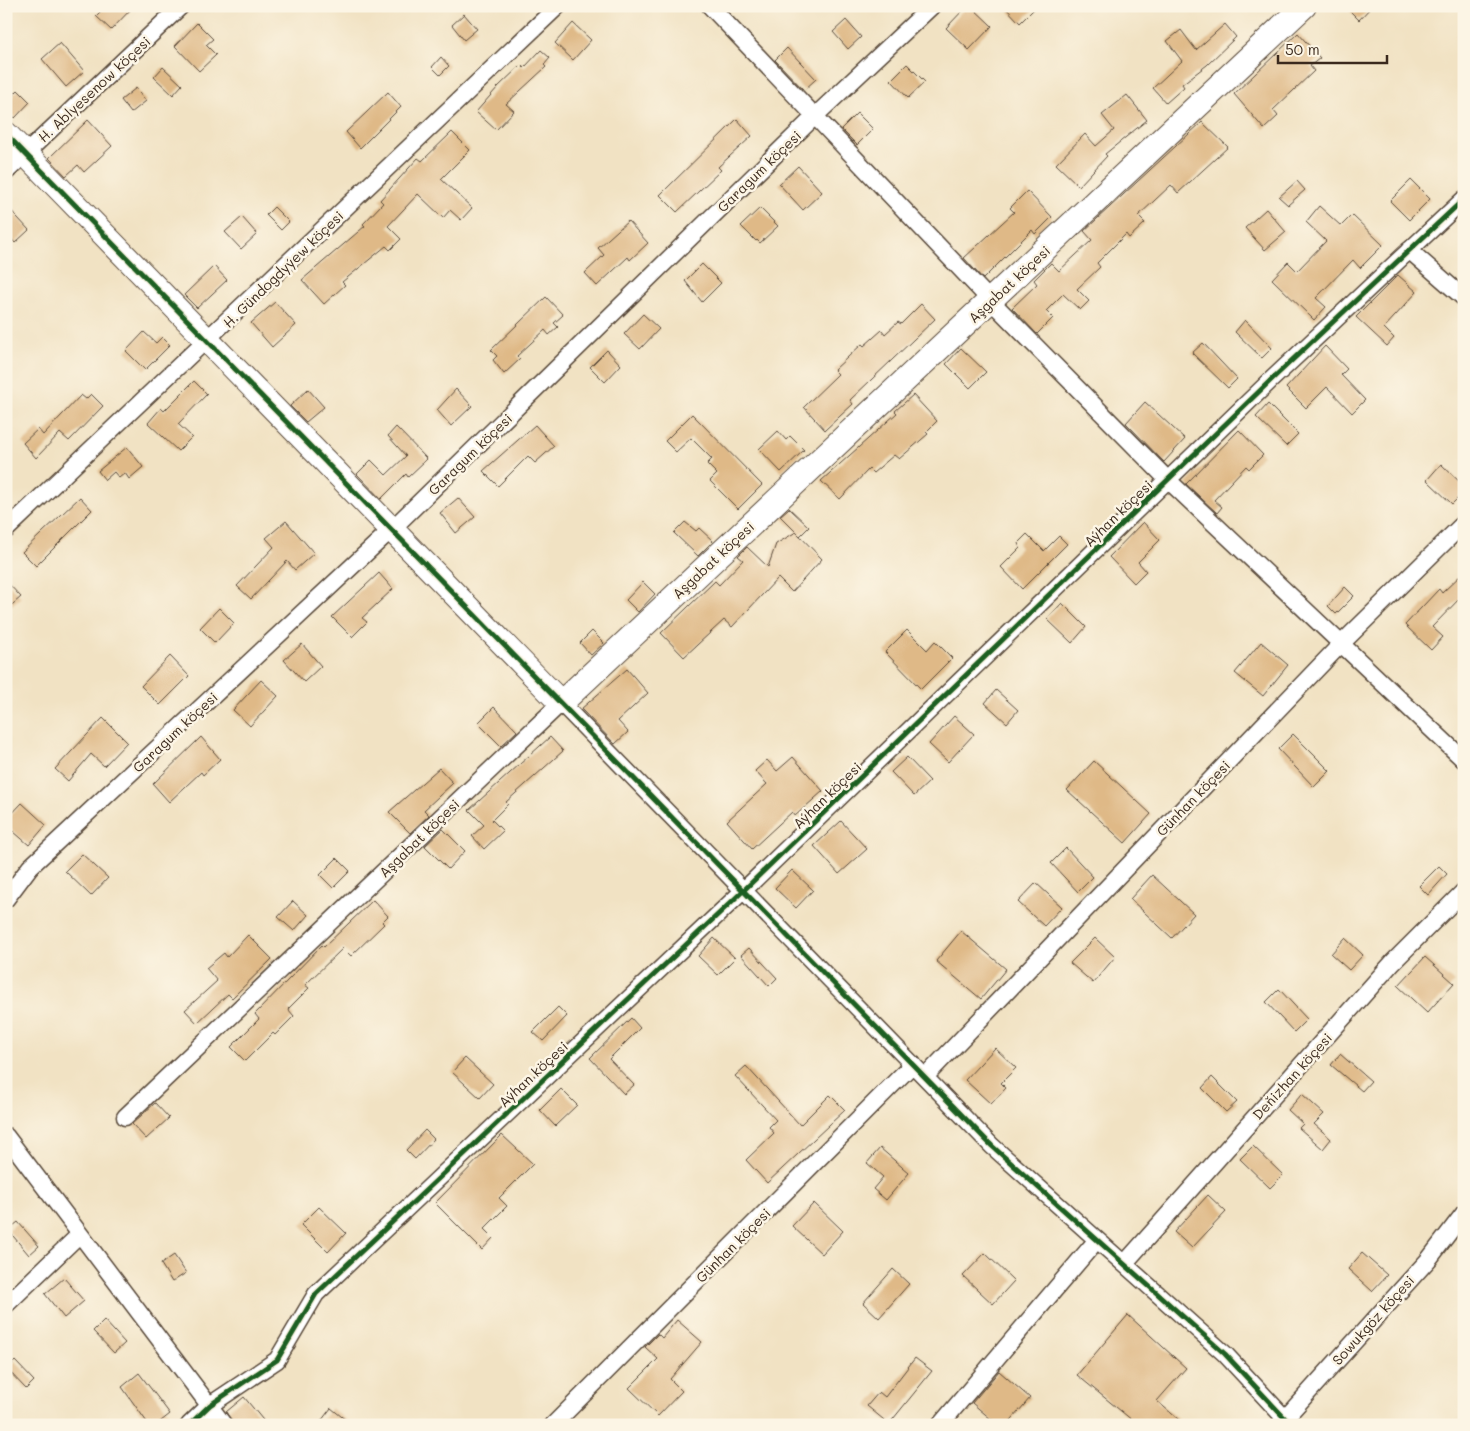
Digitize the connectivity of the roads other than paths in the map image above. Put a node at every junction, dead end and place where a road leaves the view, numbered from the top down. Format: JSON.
{"nodes":[{"id":1,"x":181,"y":6,"type":"edge"},
{"id":2,"x":558,"y":6,"type":"edge"},
{"id":3,"x":710,"y":6,"type":"edge"},
{"id":4,"x":932,"y":6,"type":"edge"},
{"id":5,"x":1304,"y":6,"type":"edge"},
{"id":6,"x":815,"y":116,"type":"junction"},
{"id":7,"x":6,"y":134,"type":"edge"},
{"id":8,"x":25,"y":153,"type":"junction"},
{"id":9,"x":6,"y":172,"type":"edge"},
{"id":10,"x":1464,"y":198,"type":"edge"},
{"id":11,"x":1409,"y":250,"type":"junction"},
{"id":12,"x":1464,"y":298,"type":"edge"},
{"id":13,"x":991,"y":301,"type":"junction"},
{"id":14,"x":209,"y":340,"type":"junction"},
{"id":15,"x":1168,"y":480,"type":"junction"},
{"id":16,"x":1464,"y":523,"type":"edge"},
{"id":17,"x":392,"y":529,"type":"junction"},
{"id":18,"x":6,"y":530,"type":"edge"},
{"id":19,"x":1341,"y":644,"type":"junction"},
{"id":20,"x":561,"y":702,"type":"junction"},
{"id":21,"x":1464,"y":760,"type":"edge"},
{"id":22,"x":744,"y":890,"type":"junction"},
{"id":23,"x":1464,"y":891,"type":"edge"},
{"id":24,"x":6,"y":900,"type":"edge"},
{"id":25,"x":913,"y":1064,"type":"junction"},
{"id":26,"x":925,"y":1077,"type":"junction"},
{"id":27,"x":126,"y":1117,"type":"dead end"},
{"id":28,"x":6,"y":1136,"type":"edge"},
{"id":29,"x":1464,"y":1213,"type":"edge"},
{"id":30,"x":80,"y":1234,"type":"junction"},
{"id":31,"x":1096,"y":1241,"type":"junction"},
{"id":32,"x":1124,"y":1264,"type":"junction"},
{"id":33,"x":6,"y":1305,"type":"edge"},
{"id":34,"x":210,"y":1405,"type":"junction"},
{"id":35,"x":1285,"y":1422,"type":"edge"},
{"id":36,"x":189,"y":1425,"type":"edge"},
{"id":37,"x":224,"y":1425,"type":"edge"},
{"id":38,"x":554,"y":1425,"type":"edge"},
{"id":39,"x":940,"y":1425,"type":"edge"}],
"edges":[{"from":1,"to":8,"type":"street","name":"H. Ablyesenow köçesi"},
{"from":2,"to":14,"type":"street","name":"H. Gündogdyýew köçesi"},
{"from":3,"to":6,"type":"street"},
{"from":4,"to":6,"type":"street","name":"Garagum köçesi"},
{"from":5,"to":13,"type":"street","name":"Aşgabat köçesi"},
{"from":6,"to":13,"type":"street"},
{"from":6,"to":17,"type":"street","name":"Garagum köçesi"},
{"from":7,"to":8,"type":"street"},
{"from":8,"to":9,"type":"street","name":"H. Ablyesenow köçesi"},
{"from":8,"to":14,"type":"street"},
{"from":10,"to":11,"type":"street","name":"Aýhan köçesi"},
{"from":11,"to":12,"type":"street"},
{"from":11,"to":15,"type":"street","name":"Aýhan köçesi"},
{"from":13,"to":15,"type":"street"},
{"from":13,"to":20,"type":"street","name":"Aşgabat köçesi"},
{"from":14,"to":17,"type":"street"},
{"from":14,"to":18,"type":"street","name":"H. Gündogdyýew köçesi"},
{"from":15,"to":19,"type":"street"},
{"from":15,"to":22,"type":"street","name":"Aýhan köçesi"},
{"from":16,"to":19,"type":"street","name":"Günhan köçesi"},
{"from":17,"to":20,"type":"street"},
{"from":17,"to":24,"type":"street","name":"Garagum köçesi"},
{"from":19,"to":21,"type":"street"},
{"from":19,"to":26,"type":"street","name":"Günhan köçesi"},
{"from":20,"to":22,"type":"street"},
{"from":20,"to":27,"type":"street","name":"Aşgabat köçesi"},
{"from":22,"to":25,"type":"street"},
{"from":22,"to":34,"type":"street","name":"Aýhan köçesi"},
{"from":23,"to":32,"type":"street","name":"Deňizhan köçesi"},
{"from":25,"to":26,"type":"street"},
{"from":25,"to":38,"type":"street","name":"Günhan köçesi"},
{"from":26,"to":31,"type":"street"},
{"from":28,"to":30,"type":"street"},
{"from":29,"to":35,"type":"street","name":"Sowukgöz köçesi"},
{"from":30,"to":33,"type":"street"},
{"from":30,"to":34,"type":"street"},
{"from":31,"to":32,"type":"street"},
{"from":31,"to":39,"type":"street"},
{"from":32,"to":35,"type":"street"},
{"from":34,"to":36,"type":"street","name":"Aýhan köçesi"},
{"from":34,"to":37,"type":"street"}]}
